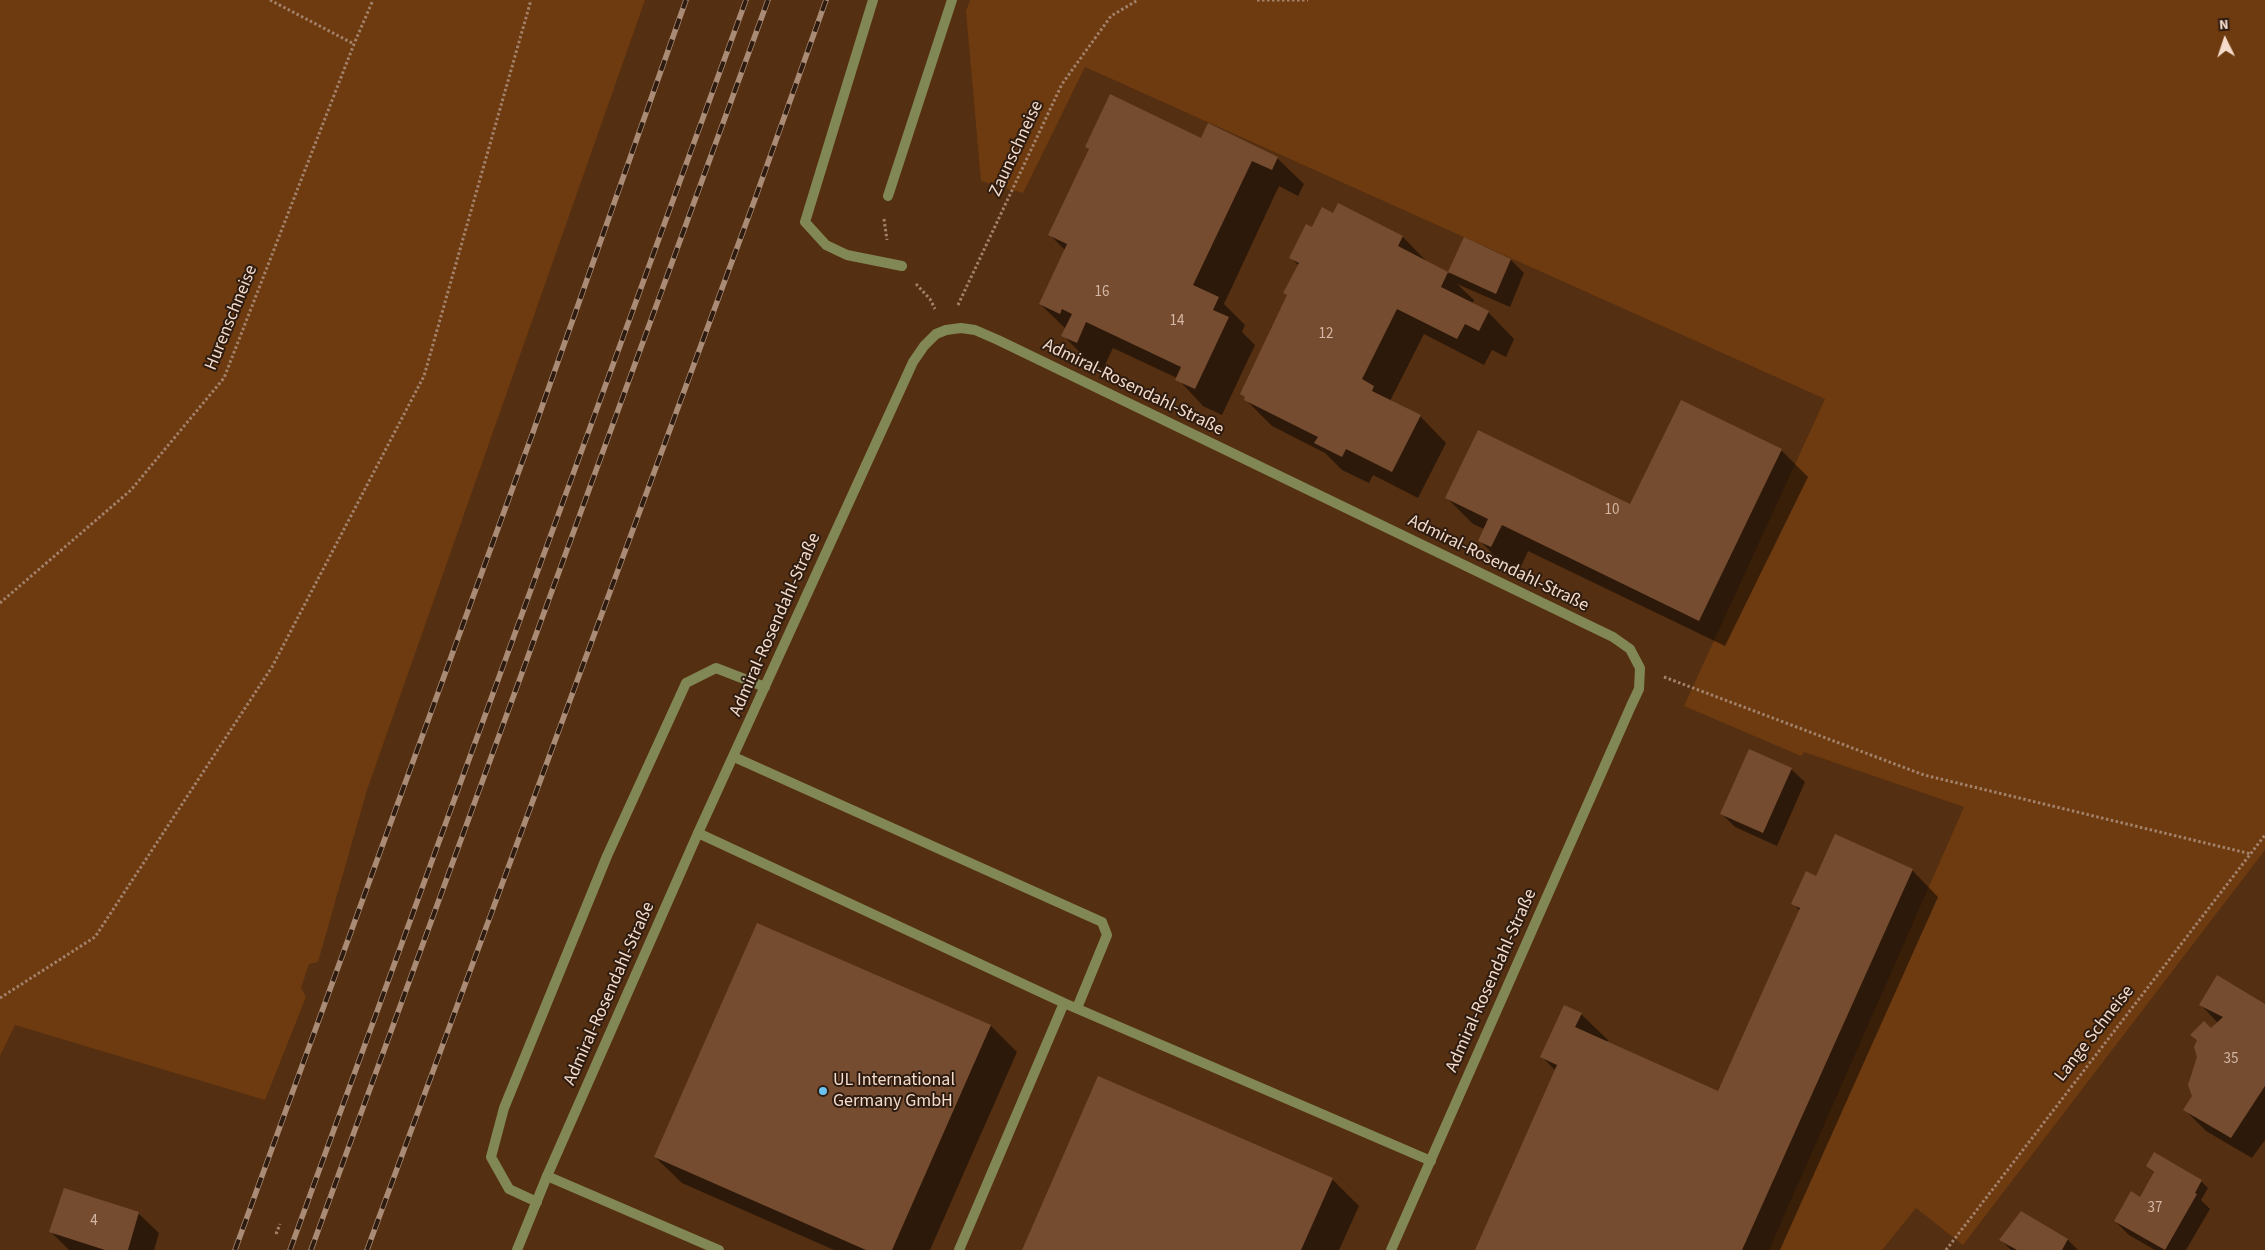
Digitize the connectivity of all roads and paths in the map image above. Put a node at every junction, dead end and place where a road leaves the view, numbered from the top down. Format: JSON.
{"nodes":[{"id":1,"x":270,"y":0,"type":"edge"},
{"id":2,"x":373,"y":0,"type":"edge"},
{"id":3,"x":531,"y":0,"type":"edge"},
{"id":4,"x":873,"y":0,"type":"edge"},
{"id":5,"x":952,"y":0,"type":"edge"},
{"id":6,"x":1132,"y":0,"type":"edge"},
{"id":7,"x":1138,"y":0,"type":"edge"},
{"id":8,"x":1257,"y":0,"type":"edge"},
{"id":9,"x":1308,"y":0,"type":"edge"},
{"id":10,"x":1130,"y":4,"type":"junction"},
{"id":11,"x":354,"y":44,"type":"junction"},
{"id":12,"x":888,"y":196,"type":"dead end"},
{"id":13,"x":902,"y":266,"type":"dead end"},
{"id":14,"x":946,"y":330,"type":"junction"},
{"id":15,"x":0,"y":603,"type":"edge"},
{"id":16,"x":1640,"y":668,"type":"junction"},
{"id":17,"x":766,"y":687,"type":"junction"},
{"id":18,"x":734,"y":757,"type":"junction"},
{"id":19,"x":698,"y":833,"type":"junction"},
{"id":20,"x":2265,"y":835,"type":"edge"},
{"id":21,"x":2251,"y":854,"type":"junction"},
{"id":22,"x":0,"y":998,"type":"edge"},
{"id":23,"x":1064,"y":1003,"type":"junction"},
{"id":24,"x":1077,"y":1008,"type":"junction"},
{"id":25,"x":1431,"y":1161,"type":"junction"},
{"id":26,"x":547,"y":1176,"type":"junction"},
{"id":27,"x":537,"y":1202,"type":"junction"},
{"id":28,"x":280,"y":1224,"type":"dead end"},
{"id":29,"x":276,"y":1234,"type":"dead end"},
{"id":30,"x":517,"y":1250,"type":"edge"},
{"id":31,"x":719,"y":1250,"type":"edge"},
{"id":32,"x":959,"y":1250,"type":"edge"},
{"id":33,"x":1391,"y":1250,"type":"edge"},
{"id":34,"x":1946,"y":1250,"type":"edge"}],
"edges":[{"from":1,"to":11,"type":"path"},
{"from":2,"to":11,"type":"path","name":"Hurenschneise"},
{"from":3,"to":22,"type":"path"},
{"from":4,"to":13,"type":"street"},
{"from":5,"to":12,"type":"street"},
{"from":6,"to":10,"type":"path"},
{"from":7,"to":10,"type":"path","name":"Zaunschneise"},
{"from":8,"to":9,"type":"path"},
{"from":10,"to":14,"type":"path","name":"Zaunschneise"},
{"from":11,"to":15,"type":"path","name":"Hurenschneise"},
{"from":14,"to":16,"type":"street","name":"Admiral-Rosendahl-Straße"},
{"from":14,"to":17,"type":"street","name":"Admiral-Rosendahl-Straße"},
{"from":16,"to":21,"type":"path"},
{"from":16,"to":25,"type":"street","name":"Admiral-Rosendahl-Straße"},
{"from":17,"to":18,"type":"street","name":"Admiral-Rosendahl-Straße"},
{"from":17,"to":27,"type":"street"},
{"from":18,"to":19,"type":"street","name":"Admiral-Rosendahl-Straße"},
{"from":18,"to":24,"type":"street"},
{"from":19,"to":23,"type":"street"},
{"from":19,"to":26,"type":"street","name":"Admiral-Rosendahl-Straße"},
{"from":20,"to":21,"type":"path","name":"Lange Schneise"},
{"from":21,"to":34,"type":"path","name":"Lange Schneise"},
{"from":23,"to":24,"type":"street"},
{"from":23,"to":32,"type":"street"},
{"from":24,"to":25,"type":"street"},
{"from":25,"to":33,"type":"street","name":"Admiral-Rosendahl-Straße"},
{"from":26,"to":27,"type":"street","name":"Admiral-Rosendahl-Straße"},
{"from":26,"to":31,"type":"street"},
{"from":27,"to":30,"type":"street","name":"Admiral-Rosendahl-Straße"},
{"from":28,"to":29,"type":"path"}]}
